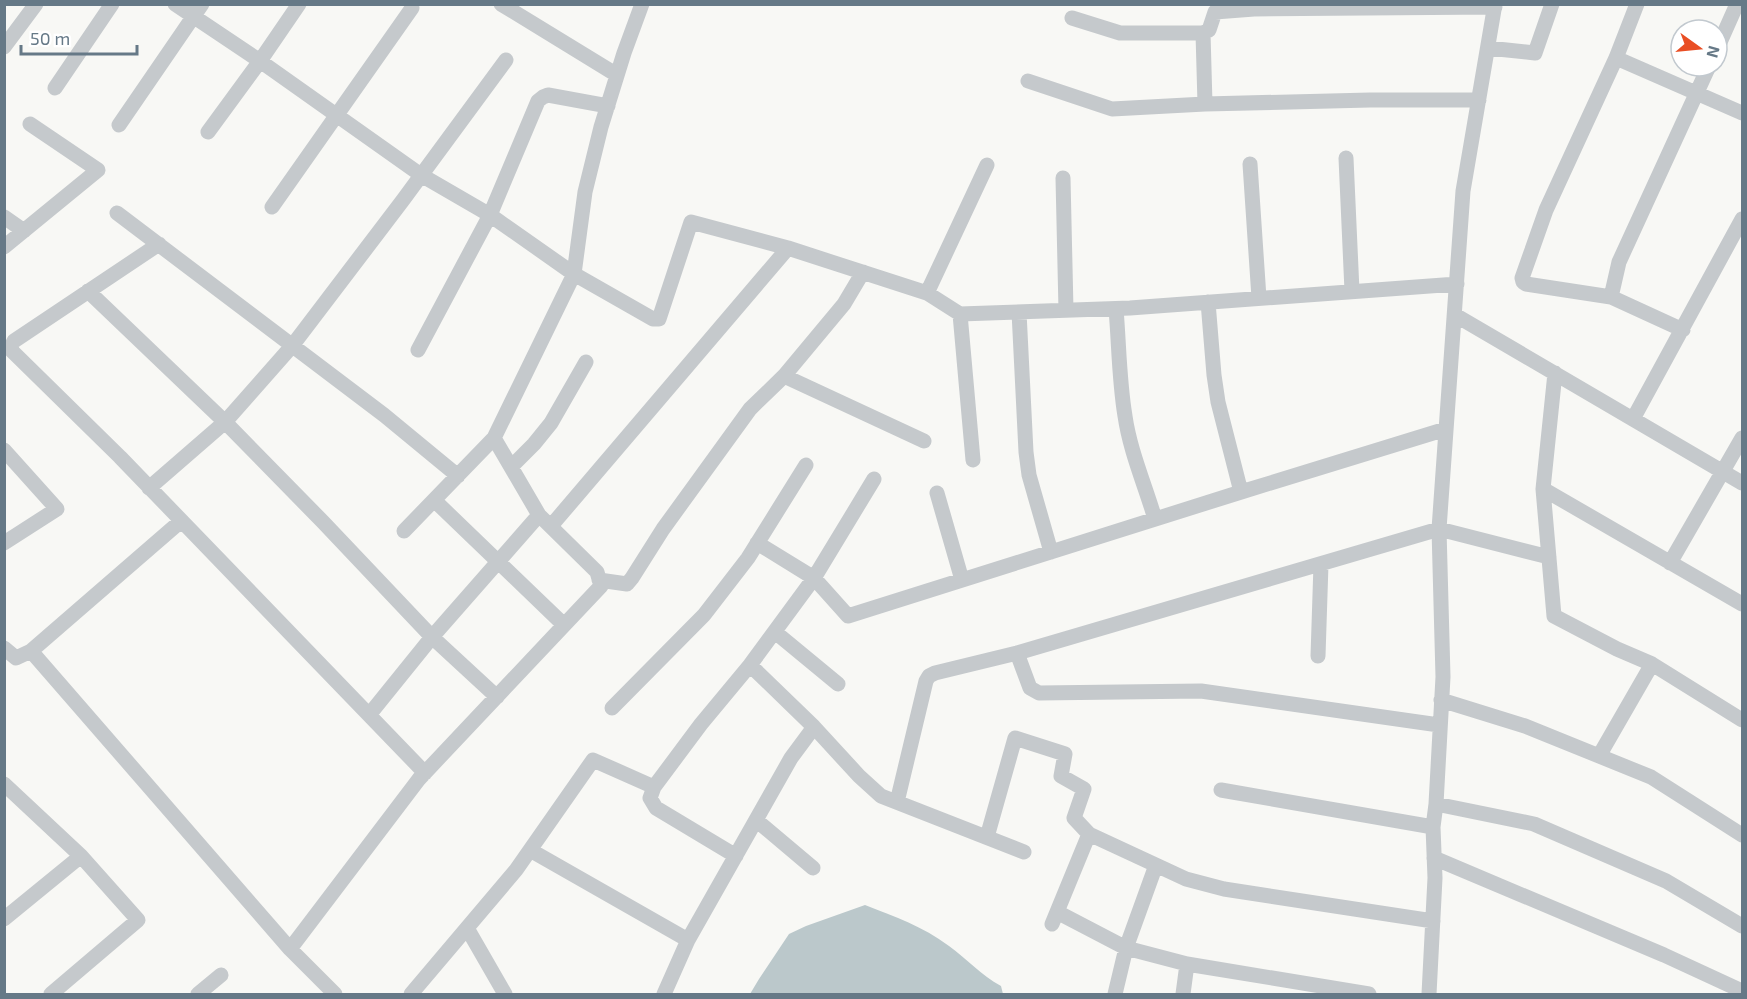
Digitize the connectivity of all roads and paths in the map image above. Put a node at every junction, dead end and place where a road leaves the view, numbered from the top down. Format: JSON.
{"nodes":[{"id":1,"x":36,"y":4,"type":"edge"},
{"id":2,"x":112,"y":4,"type":"edge"},
{"id":3,"x":175,"y":4,"type":"edge"},
{"id":4,"x":298,"y":4,"type":"edge"},
{"id":5,"x":501,"y":4,"type":"edge"},
{"id":6,"x":642,"y":4,"type":"edge"},
{"id":7,"x":1552,"y":4,"type":"edge"},
{"id":8,"x":1637,"y":4,"type":"edge"},
{"id":9,"x":1737,"y":4,"type":"edge"},
{"id":10,"x":1495,"y":6,"type":"edge"},
{"id":11,"x":412,"y":8,"type":"dead end"},
{"id":12,"x":197,"y":11,"type":"edge"},
{"id":13,"x":1072,"y":18,"type":"dead end"},
{"id":14,"x":1729,"y":22,"type":"edge"},
{"id":15,"x":1203,"y":33,"type":"junction"},
{"id":16,"x":4,"y":47,"type":"edge"},
{"id":17,"x":1488,"y":48,"type":"junction"},
{"id":18,"x":1616,"y":58,"type":"junction"},
{"id":19,"x":506,"y":60,"type":"dead end"},
{"id":20,"x":260,"y":61,"type":"junction"},
{"id":21,"x":617,"y":75,"type":"junction"},
{"id":22,"x":1704,"y":78,"type":"edge"},
{"id":23,"x":1028,"y":81,"type":"dead end"},
{"id":24,"x":56,"y":88,"type":"dead end"},
{"id":25,"x":1697,"y":93,"type":"junction"},
{"id":26,"x":1479,"y":100,"type":"junction"},
{"id":27,"x":1206,"y":104,"type":"junction"},
{"id":28,"x":608,"y":106,"type":"junction"},
{"id":29,"x":1743,"y":113,"type":"edge"},
{"id":30,"x":337,"y":116,"type":"junction"},
{"id":31,"x":30,"y":124,"type":"dead end"},
{"id":32,"x":119,"y":125,"type":"dead end"},
{"id":33,"x":208,"y":132,"type":"dead end"},
{"id":34,"x":1346,"y":158,"type":"dead end"},
{"id":35,"x":1250,"y":164,"type":"dead end"},
{"id":36,"x":987,"y":165,"type":"dead end"},
{"id":37,"x":421,"y":175,"type":"junction"},
{"id":38,"x":1063,"y":178,"type":"dead end"},
{"id":39,"x":272,"y":207,"type":"dead end"},
{"id":40,"x":117,"y":213,"type":"dead end"},
{"id":41,"x":490,"y":215,"type":"junction"},
{"id":42,"x":4,"y":217,"type":"edge"},
{"id":43,"x":1743,"y":219,"type":"edge"},
{"id":44,"x":24,"y":231,"type":"junction"},
{"id":45,"x":159,"y":244,"type":"junction"},
{"id":46,"x":4,"y":247,"type":"edge"},
{"id":47,"x":788,"y":248,"type":"junction"},
{"id":48,"x":862,"y":272,"type":"junction"},
{"id":49,"x":574,"y":274,"type":"junction"},
{"id":50,"x":1457,"y":284,"type":"junction"},
{"id":51,"x":88,"y":291,"type":"junction"},
{"id":52,"x":1352,"y":291,"type":"junction"},
{"id":53,"x":927,"y":293,"type":"junction"},
{"id":54,"x":1611,"y":297,"type":"junction"},
{"id":55,"x":1259,"y":298,"type":"junction"},
{"id":56,"x":1209,"y":302,"type":"junction"},
{"id":57,"x":1116,"y":309,"type":"junction"},
{"id":58,"x":1066,"y":310,"type":"junction"},
{"id":59,"x":1019,"y":312,"type":"junction"},
{"id":60,"x":960,"y":314,"type":"junction"},
{"id":61,"x":1455,"y":315,"type":"junction"},
{"id":62,"x":1683,"y":330,"type":"junction"},
{"id":63,"x":292,"y":346,"type":"junction"},
{"id":64,"x":418,"y":350,"type":"dead end"},
{"id":65,"x":586,"y":362,"type":"dead end"},
{"id":66,"x":1555,"y":373,"type":"junction"},
{"id":67,"x":784,"y":376,"type":"junction"},
{"id":68,"x":1633,"y":419,"type":"junction"},
{"id":69,"x":225,"y":422,"type":"junction"},
{"id":70,"x":1446,"y":429,"type":"junction"},
{"id":71,"x":494,"y":438,"type":"junction"},
{"id":72,"x":1743,"y":438,"type":"edge"},
{"id":73,"x":924,"y":441,"type":"dead end"},
{"id":74,"x":4,"y":450,"type":"edge"},
{"id":75,"x":973,"y":460,"type":"dead end"},
{"id":76,"x":806,"y":465,"type":"dead end"},
{"id":77,"x":511,"y":467,"type":"junction"},
{"id":78,"x":1723,"y":472,"type":"junction"},
{"id":79,"x":458,"y":476,"type":"junction"},
{"id":80,"x":874,"y":479,"type":"dead end"},
{"id":81,"x":1743,"y":483,"type":"edge"},
{"id":82,"x":149,"y":488,"type":"junction"},
{"id":83,"x":1543,"y":489,"type":"junction"},
{"id":84,"x":1241,"y":492,"type":"junction"},
{"id":85,"x":937,"y":493,"type":"dead end"},
{"id":86,"x":434,"y":500,"type":"junction"},
{"id":87,"x":539,"y":515,"type":"junction"},
{"id":88,"x":1155,"y":519,"type":"junction"},
{"id":89,"x":181,"y":521,"type":"junction"},
{"id":90,"x":551,"y":526,"type":"junction"},
{"id":91,"x":1439,"y":529,"type":"junction"},
{"id":92,"x":404,"y":531,"type":"dead end"},
{"id":93,"x":4,"y":543,"type":"edge"},
{"id":94,"x":757,"y":543,"type":"junction"},
{"id":95,"x":1051,"y":552,"type":"junction"},
{"id":96,"x":1549,"y":557,"type":"junction"},
{"id":97,"x":499,"y":561,"type":"junction"},
{"id":98,"x":1670,"y":563,"type":"junction"},
{"id":99,"x":1321,"y":564,"type":"junction"},
{"id":100,"x":814,"y":578,"type":"junction"},
{"id":101,"x":599,"y":580,"type":"junction"},
{"id":102,"x":962,"y":580,"type":"junction"},
{"id":103,"x":1743,"y":604,"type":"edge"},
{"id":104,"x":564,"y":625,"type":"junction"},
{"id":105,"x":775,"y":632,"type":"junction"},
{"id":106,"x":432,"y":637,"type":"junction"},
{"id":107,"x":4,"y":648,"type":"edge"},
{"id":108,"x":31,"y":651,"type":"junction"},
{"id":109,"x":1017,"y":653,"type":"junction"},
{"id":110,"x":1318,"y":656,"type":"dead end"},
{"id":111,"x":1652,"y":664,"type":"junction"},
{"id":112,"x":750,"y":665,"type":"junction"},
{"id":113,"x":838,"y":684,"type":"dead end"},
{"id":114,"x":497,"y":697,"type":"junction"},
{"id":115,"x":1441,"y":700,"type":"junction"},
{"id":116,"x":612,"y":708,"type":"dead end"},
{"id":117,"x":369,"y":715,"type":"junction"},
{"id":118,"x":1743,"y":720,"type":"edge"},
{"id":119,"x":1439,"y":725,"type":"junction"},
{"id":120,"x":814,"y":727,"type":"junction"},
{"id":121,"x":1599,"y":756,"type":"junction"},
{"id":122,"x":425,"y":773,"type":"junction"},
{"id":123,"x":4,"y":784,"type":"edge"},
{"id":124,"x":654,"y":787,"type":"junction"},
{"id":125,"x":1221,"y":790,"type":"dead end"},
{"id":126,"x":897,"y":802,"type":"junction"},
{"id":127,"x":1436,"y":804,"type":"junction"},
{"id":128,"x":756,"y":820,"type":"junction"},
{"id":129,"x":1432,"y":827,"type":"junction"},
{"id":130,"x":1089,"y":834,"type":"junction"},
{"id":131,"x":1742,"y":834,"type":"edge"},
{"id":132,"x":987,"y":837,"type":"junction"},
{"id":133,"x":530,"y":850,"type":"junction"},
{"id":134,"x":1024,"y":852,"type":"dead end"},
{"id":135,"x":81,"y":856,"type":"junction"},
{"id":136,"x":736,"y":856,"type":"junction"},
{"id":137,"x":1434,"y":858,"type":"junction"},
{"id":138,"x":1156,"y":865,"type":"junction"},
{"id":139,"x":813,"y":868,"type":"dead end"},
{"id":140,"x":4,"y":919,"type":"edge"},
{"id":141,"x":1433,"y":921,"type":"junction"},
{"id":142,"x":1743,"y":926,"type":"edge"},
{"id":143,"x":467,"y":928,"type":"junction"},
{"id":144,"x":688,"y":940,"type":"junction"},
{"id":145,"x":1126,"y":948,"type":"junction"},
{"id":146,"x":290,"y":949,"type":"junction"},
{"id":147,"x":1187,"y":964,"type":"junction"},
{"id":148,"x":221,"y":975,"type":"dead end"},
{"id":149,"x":1295,"y":988,"type":"edge"},
{"id":150,"x":1743,"y":991,"type":"edge"},
{"id":151,"x":51,"y":994,"type":"edge"},
{"id":152,"x":198,"y":994,"type":"edge"},
{"id":153,"x":335,"y":994,"type":"edge"},
{"id":154,"x":411,"y":994,"type":"edge"},
{"id":155,"x":505,"y":994,"type":"edge"},
{"id":156,"x":664,"y":994,"type":"edge"},
{"id":157,"x":1115,"y":994,"type":"edge"},
{"id":158,"x":1183,"y":994,"type":"edge"},
{"id":159,"x":1369,"y":994,"type":"edge"},
{"id":160,"x":1430,"y":994,"type":"edge"}],
"edges":[{"from":1,"to":16,"type":"street"},
{"from":2,"to":24,"type":"street"},
{"from":3,"to":12,"type":"street"},
{"from":4,"to":20,"type":"street"},
{"from":5,"to":21,"type":"street"},
{"from":6,"to":21,"type":"street"},
{"from":7,"to":17,"type":"street"},
{"from":8,"to":18,"type":"street"},
{"from":9,"to":14,"type":"street"},
{"from":10,"to":15,"type":"street"},
{"from":10,"to":17,"type":"street"},
{"from":11,"to":30,"type":"street"},
{"from":12,"to":20,"type":"street"},
{"from":12,"to":32,"type":"street"},
{"from":13,"to":15,"type":"street"},
{"from":15,"to":27,"type":"street"},
{"from":17,"to":26,"type":"street"},
{"from":18,"to":25,"type":"street"},
{"from":18,"to":54,"type":"street"},
{"from":19,"to":37,"type":"street"},
{"from":20,"to":30,"type":"street"},
{"from":20,"to":33,"type":"street"},
{"from":21,"to":28,"type":"street"},
{"from":22,"to":25,"type":"street"},
{"from":23,"to":27,"type":"street"},
{"from":25,"to":29,"type":"street"},
{"from":25,"to":54,"type":"street"},
{"from":26,"to":27,"type":"street"},
{"from":26,"to":50,"type":"street"},
{"from":28,"to":41,"type":"street"},
{"from":28,"to":49,"type":"street"},
{"from":30,"to":37,"type":"street"},
{"from":30,"to":39,"type":"street"},
{"from":31,"to":44,"type":"street"},
{"from":34,"to":52,"type":"street"},
{"from":35,"to":55,"type":"street"},
{"from":36,"to":53,"type":"street"},
{"from":37,"to":41,"type":"street"},
{"from":37,"to":63,"type":"street"},
{"from":38,"to":58,"type":"street"},
{"from":40,"to":45,"type":"street"},
{"from":41,"to":49,"type":"street"},
{"from":41,"to":64,"type":"street"},
{"from":42,"to":44,"type":"street"},
{"from":43,"to":62,"type":"street"},
{"from":44,"to":46,"type":"street"},
{"from":45,"to":51,"type":"street"},
{"from":45,"to":63,"type":"street"},
{"from":47,"to":48,"type":"street"},
{"from":47,"to":49,"type":"street"},
{"from":47,"to":90,"type":"street"},
{"from":48,"to":53,"type":"street"},
{"from":48,"to":67,"type":"street"},
{"from":49,"to":71,"type":"street"},
{"from":50,"to":52,"type":"street"},
{"from":50,"to":61,"type":"street"},
{"from":51,"to":69,"type":"street"},
{"from":51,"to":82,"type":"street"},
{"from":52,"to":55,"type":"street"},
{"from":53,"to":60,"type":"street"},
{"from":54,"to":62,"type":"street"},
{"from":55,"to":56,"type":"street"},
{"from":56,"to":57,"type":"street"},
{"from":56,"to":84,"type":"street"},
{"from":57,"to":58,"type":"street"},
{"from":57,"to":88,"type":"street"},
{"from":58,"to":59,"type":"street"},
{"from":59,"to":60,"type":"street"},
{"from":59,"to":95,"type":"street"},
{"from":60,"to":75,"type":"street"},
{"from":61,"to":66,"type":"street"},
{"from":61,"to":70,"type":"street"},
{"from":62,"to":68,"type":"street"},
{"from":63,"to":69,"type":"street"},
{"from":63,"to":79,"type":"street"},
{"from":65,"to":77,"type":"street"},
{"from":66,"to":68,"type":"street"},
{"from":66,"to":83,"type":"street"},
{"from":67,"to":73,"type":"street"},
{"from":67,"to":101,"type":"street"},
{"from":68,"to":78,"type":"street"},
{"from":69,"to":82,"type":"street"},
{"from":69,"to":106,"type":"street"},
{"from":70,"to":84,"type":"street"},
{"from":70,"to":91,"type":"street"},
{"from":71,"to":77,"type":"street"},
{"from":71,"to":79,"type":"street"},
{"from":72,"to":78,"type":"street"},
{"from":74,"to":93,"type":"street"},
{"from":76,"to":94,"type":"street"},
{"from":77,"to":87,"type":"street"},
{"from":78,"to":81,"type":"street"},
{"from":78,"to":98,"type":"street"},
{"from":79,"to":86,"type":"street"},
{"from":80,"to":100,"type":"street"},
{"from":82,"to":89,"type":"street"},
{"from":83,"to":96,"type":"street"},
{"from":83,"to":98,"type":"street"},
{"from":84,"to":88,"type":"street"},
{"from":85,"to":102,"type":"street"},
{"from":86,"to":92,"type":"street"},
{"from":86,"to":97,"type":"street"},
{"from":87,"to":90,"type":"street"},
{"from":87,"to":97,"type":"street"},
{"from":88,"to":95,"type":"street"},
{"from":89,"to":108,"type":"street"},
{"from":89,"to":117,"type":"street"},
{"from":90,"to":101,"type":"street"},
{"from":91,"to":96,"type":"street"},
{"from":91,"to":99,"type":"street"},
{"from":91,"to":115,"type":"street"},
{"from":94,"to":100,"type":"street"},
{"from":94,"to":116,"type":"street"},
{"from":95,"to":102,"type":"street"},
{"from":96,"to":111,"type":"street"},
{"from":97,"to":104,"type":"street"},
{"from":97,"to":106,"type":"street"},
{"from":98,"to":103,"type":"street"},
{"from":99,"to":109,"type":"street"},
{"from":99,"to":110,"type":"street"},
{"from":100,"to":102,"type":"street"},
{"from":100,"to":105,"type":"street"},
{"from":101,"to":104,"type":"street"},
{"from":104,"to":114,"type":"street"},
{"from":105,"to":112,"type":"street"},
{"from":105,"to":113,"type":"street"},
{"from":106,"to":114,"type":"street"},
{"from":106,"to":117,"type":"street"},
{"from":107,"to":108,"type":"street"},
{"from":108,"to":146,"type":"street"},
{"from":109,"to":119,"type":"street"},
{"from":109,"to":126,"type":"street"},
{"from":111,"to":118,"type":"street"},
{"from":111,"to":121,"type":"street"},
{"from":112,"to":120,"type":"street"},
{"from":112,"to":124,"type":"street"},
{"from":114,"to":122,"type":"street"},
{"from":115,"to":119,"type":"street"},
{"from":115,"to":121,"type":"street"},
{"from":117,"to":122,"type":"street"},
{"from":119,"to":127,"type":"street"},
{"from":120,"to":126,"type":"street"},
{"from":120,"to":128,"type":"street"},
{"from":121,"to":131,"type":"street"},
{"from":122,"to":146,"type":"street"},
{"from":123,"to":135,"type":"street"},
{"from":124,"to":133,"type":"street"},
{"from":124,"to":136,"type":"street"},
{"from":125,"to":129,"type":"street"},
{"from":126,"to":132,"type":"street"},
{"from":127,"to":129,"type":"street"},
{"from":127,"to":142,"type":"street"},
{"from":128,"to":136,"type":"street"},
{"from":128,"to":139,"type":"street"},
{"from":129,"to":137,"type":"street"},
{"from":130,"to":132,"type":"street"},
{"from":130,"to":138,"type":"street"},
{"from":130,"to":145,"type":"street"},
{"from":132,"to":134,"type":"street"},
{"from":133,"to":143,"type":"street"},
{"from":133,"to":144,"type":"street"},
{"from":135,"to":140,"type":"street"},
{"from":135,"to":151,"type":"street"},
{"from":136,"to":144,"type":"street"},
{"from":137,"to":141,"type":"street"},
{"from":137,"to":150,"type":"street"},
{"from":138,"to":141,"type":"street"},
{"from":138,"to":145,"type":"street"},
{"from":141,"to":160,"type":"street"},
{"from":143,"to":154,"type":"street"},
{"from":143,"to":155,"type":"street"},
{"from":144,"to":156,"type":"street"},
{"from":145,"to":147,"type":"street"},
{"from":145,"to":157,"type":"street"},
{"from":146,"to":153,"type":"street"},
{"from":147,"to":149,"type":"street"},
{"from":147,"to":158,"type":"street"},
{"from":148,"to":152,"type":"street"},
{"from":149,"to":159,"type":"street"}]}
